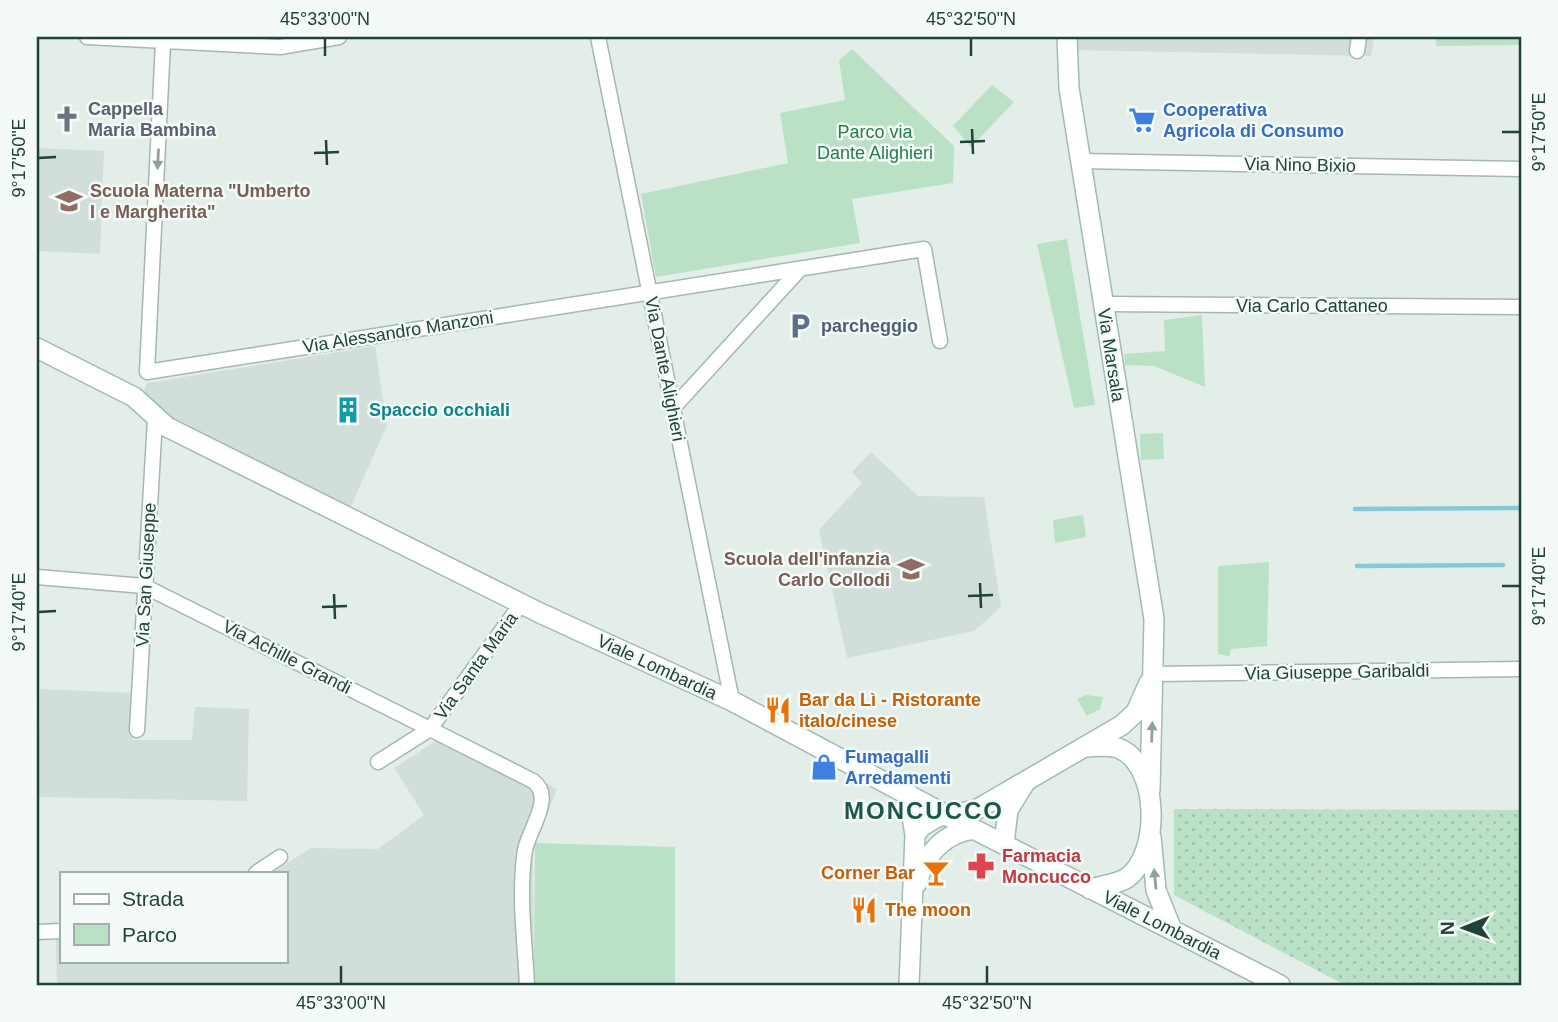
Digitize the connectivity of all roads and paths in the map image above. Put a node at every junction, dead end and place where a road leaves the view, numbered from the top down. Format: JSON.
{"nodes":[{"id":1,"x":87,"y":37,"type":"edge"},
{"id":2,"x":340,"y":37,"type":"edge"},
{"id":3,"x":598,"y":37,"type":"edge"},
{"id":4,"x":1067,"y":37,"type":"edge"},
{"id":5,"x":163,"y":42,"type":"junction"},
{"id":6,"x":1080,"y":161,"type":"junction"},
{"id":7,"x":1521,"y":169,"type":"edge"},
{"id":8,"x":800,"y":268,"type":"junction"},
{"id":9,"x":650,"y":292,"type":"junction"},
{"id":10,"x":1103,"y":304,"type":"junction"},
{"id":11,"x":1521,"y":307,"type":"edge"},
{"id":12,"x":940,"y":341,"type":"dead end"},
{"id":13,"x":37,"y":348,"type":"edge"},
{"id":14,"x":673,"y":408,"type":"junction"},
{"id":15,"x":155,"y":419,"type":"junction"},
{"id":16,"x":37,"y":578,"type":"edge"},
{"id":17,"x":144,"y":586,"type":"junction"},
{"id":18,"x":521,"y":604,"type":"junction"},
{"id":19,"x":1521,"y":669,"type":"edge"},
{"id":20,"x":1153,"y":674,"type":"junction"},
{"id":21,"x":732,"y":701,"type":"junction"},
{"id":22,"x":430,"y":729,"type":"junction"},
{"id":23,"x":138,"y":730,"type":"dead end"},
{"id":24,"x":1081,"y":748,"type":"junction"},
{"id":25,"x":378,"y":762,"type":"dead end"},
{"id":26,"x":1028,"y":778,"type":"junction"},
{"id":27,"x":1150,"y":790,"type":"junction"},
{"id":28,"x":908,"y":793,"type":"junction"},
{"id":29,"x":946,"y":815,"type":"junction"},
{"id":30,"x":1150,"y":825,"type":"junction"},
{"id":31,"x":974,"y":830,"type":"junction"},
{"id":32,"x":915,"y":835,"type":"junction"},
{"id":33,"x":940,"y":843,"type":"junction"},
{"id":34,"x":1003,"y":844,"type":"junction"},
{"id":35,"x":280,"y":857,"type":"dead end"},
{"id":36,"x":258,"y":872,"type":"edge"},
{"id":37,"x":1090,"y":889,"type":"junction"},
{"id":38,"x":912,"y":897,"type":"junction"},
{"id":39,"x":1172,"y":930,"type":"junction"},
{"id":40,"x":60,"y":931,"type":"edge"},
{"id":41,"x":37,"y":932,"type":"edge"},
{"id":42,"x":527,"y":985,"type":"edge"},
{"id":43,"x":909,"y":985,"type":"edge"},
{"id":44,"x":1280,"y":985,"type":"edge"}],
"edges":[{"from":1,"to":5,"type":"street"},
{"from":2,"to":5,"type":"street"},
{"from":3,"to":9,"type":"street","name":"Via Dante Alighieri"},
{"from":4,"to":6,"type":"main road","name":"Via Marsala"},
{"from":5,"to":9,"type":"street","name":"Via Alessandro Manzoni","one_way":true},
{"from":6,"to":7,"type":"street","name":"Via Nino Bixio"},
{"from":6,"to":10,"type":"main road","name":"Via Marsala"},
{"from":8,"to":9,"type":"street","name":"Via Alessandro Manzoni"},
{"from":8,"to":12,"type":"street","name":"Via Alessandro Manzoni"},
{"from":8,"to":14,"type":"street"},
{"from":9,"to":14,"type":"street","name":"Via Dante Alighieri"},
{"from":10,"to":11,"type":"street","name":"Via Carlo Cattaneo"},
{"from":10,"to":20,"type":"main road","name":"Via Marsala"},
{"from":13,"to":15,"type":"main road","name":"Viale Lombardia"},
{"from":14,"to":21,"type":"street","name":"Via Dante Alighieri"},
{"from":15,"to":17,"type":"street","name":"Via San Giuseppe"},
{"from":15,"to":18,"type":"main road","name":"Viale Lombardia"},
{"from":16,"to":17,"type":"street"},
{"from":17,"to":22,"type":"street","name":"Via Achille Grandi"},
{"from":17,"to":23,"type":"street","name":"Via San Giuseppe"},
{"from":18,"to":21,"type":"main road","name":"Viale Lombardia"},
{"from":18,"to":22,"type":"street","name":"Via Santa Maria"},
{"from":19,"to":20,"type":"street","name":"Via Giuseppe Garibaldi"},
{"from":20,"to":24,"type":"main road","name":"Via Marsala"},
{"from":27,"to":20,"type":"main road","name":"Via Marsala","one_way":true},
{"from":21,"to":28,"type":"main road","name":"Viale Lombardia"},
{"from":22,"to":25,"type":"street","name":"Via Santa Maria"},
{"from":22,"to":42,"type":"street","name":"Via Santa Maria"},
{"from":24,"to":26,"type":"main road","name":"Via Marsala"},
{"from":24,"to":27,"type":"main road","name":"Via Marsala"},
{"from":26,"to":29,"type":"main road","name":"Via Marsala"},
{"from":26,"to":34,"type":"main road","name":"Via Marsala"},
{"from":27,"to":30,"type":"main road","name":"Via Marsala"},
{"from":28,"to":29,"type":"main road","name":"Viale Lombardia"},
{"from":28,"to":32,"type":"main road"},
{"from":29,"to":31,"type":"main road","name":"Viale Lombardia"},
{"from":29,"to":32,"type":"main road","name":"Via Marsala"},
{"from":29,"to":33,"type":"main road"},
{"from":30,"to":37,"type":"main road","name":"Via Marsala"},
{"from":39,"to":30,"type":"main road","name":"Via Marsala","one_way":true},
{"from":31,"to":33,"type":"main road"},
{"from":31,"to":34,"type":"main road","name":"Viale Lombardia"},
{"from":32,"to":38,"type":"main road"},
{"from":33,"to":38,"type":"main road"},
{"from":34,"to":37,"type":"main road","name":"Viale Lombardia"},
{"from":35,"to":36,"type":"street"},
{"from":37,"to":39,"type":"main road","name":"Viale Lombardia"},
{"from":38,"to":43,"type":"main road"},
{"from":39,"to":44,"type":"main road","name":"Viale Lombardia"},
{"from":40,"to":41,"type":"street"}]}
